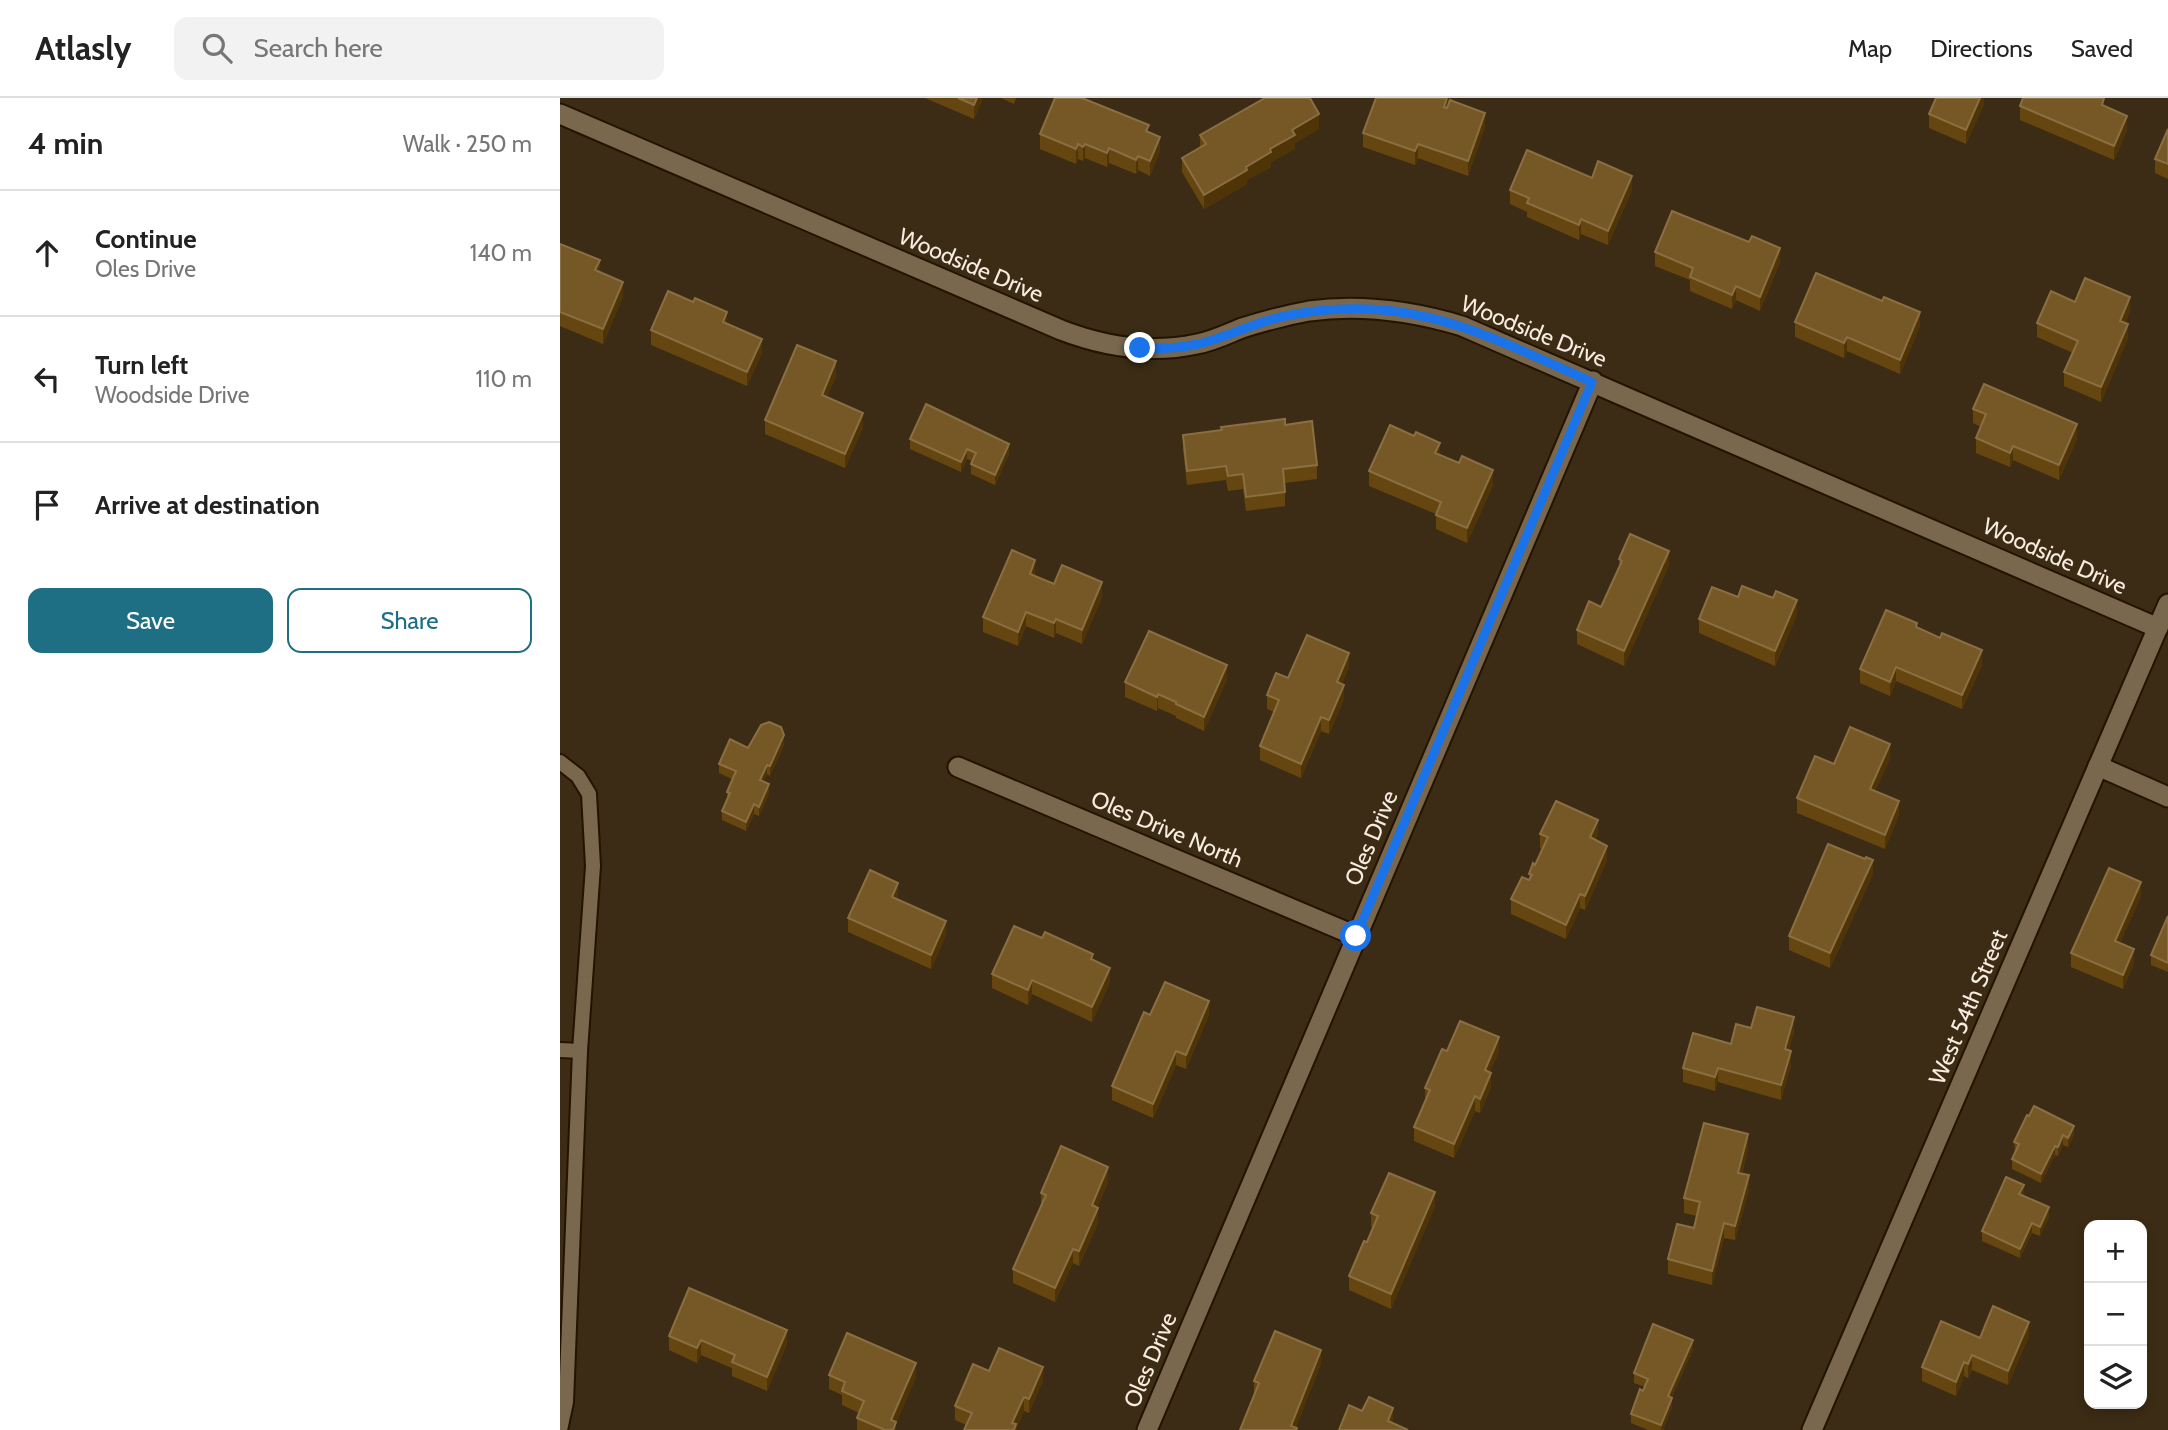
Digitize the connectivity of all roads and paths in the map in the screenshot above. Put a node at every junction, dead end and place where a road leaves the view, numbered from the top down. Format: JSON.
{"nodes":[{"id":1,"x":560,"y":114,"type":"edge"},
{"id":2,"x":1592,"y":382,"type":"junction"},
{"id":3,"x":2168,"y":604,"type":"edge"},
{"id":4,"x":2158,"y":628,"type":"junction"},
{"id":5,"x":560,"y":762,"type":"edge"},
{"id":6,"x":2098,"y":766,"type":"junction"},
{"id":7,"x":958,"y":767,"type":"dead end"},
{"id":8,"x":2168,"y":797,"type":"edge"},
{"id":9,"x":1356,"y":936,"type":"junction"},
{"id":10,"x":560,"y":1050,"type":"edge"},
{"id":11,"x":580,"y":1051,"type":"junction"},
{"id":12,"x":561,"y":1430,"type":"edge"},
{"id":13,"x":1147,"y":1430,"type":"edge"},
{"id":14,"x":1812,"y":1430,"type":"edge"}],
"edges":[{"from":1,"to":2,"type":"street","name":"Woodside Drive"},
{"from":2,"to":4,"type":"street","name":"Woodside Drive"},
{"from":2,"to":9,"type":"street","name":"Oles Drive"},
{"from":3,"to":4,"type":"street","name":"West 54th Street"},
{"from":4,"to":6,"type":"street","name":"West 54th Street"},
{"from":5,"to":11,"type":"lane"},
{"from":6,"to":8,"type":"street"},
{"from":6,"to":14,"type":"street","name":"West 54th Street"},
{"from":7,"to":9,"type":"street","name":"Oles Drive North"},
{"from":9,"to":13,"type":"street","name":"Oles Drive"},
{"from":10,"to":11,"type":"lane"},
{"from":11,"to":12,"type":"lane"}]}
